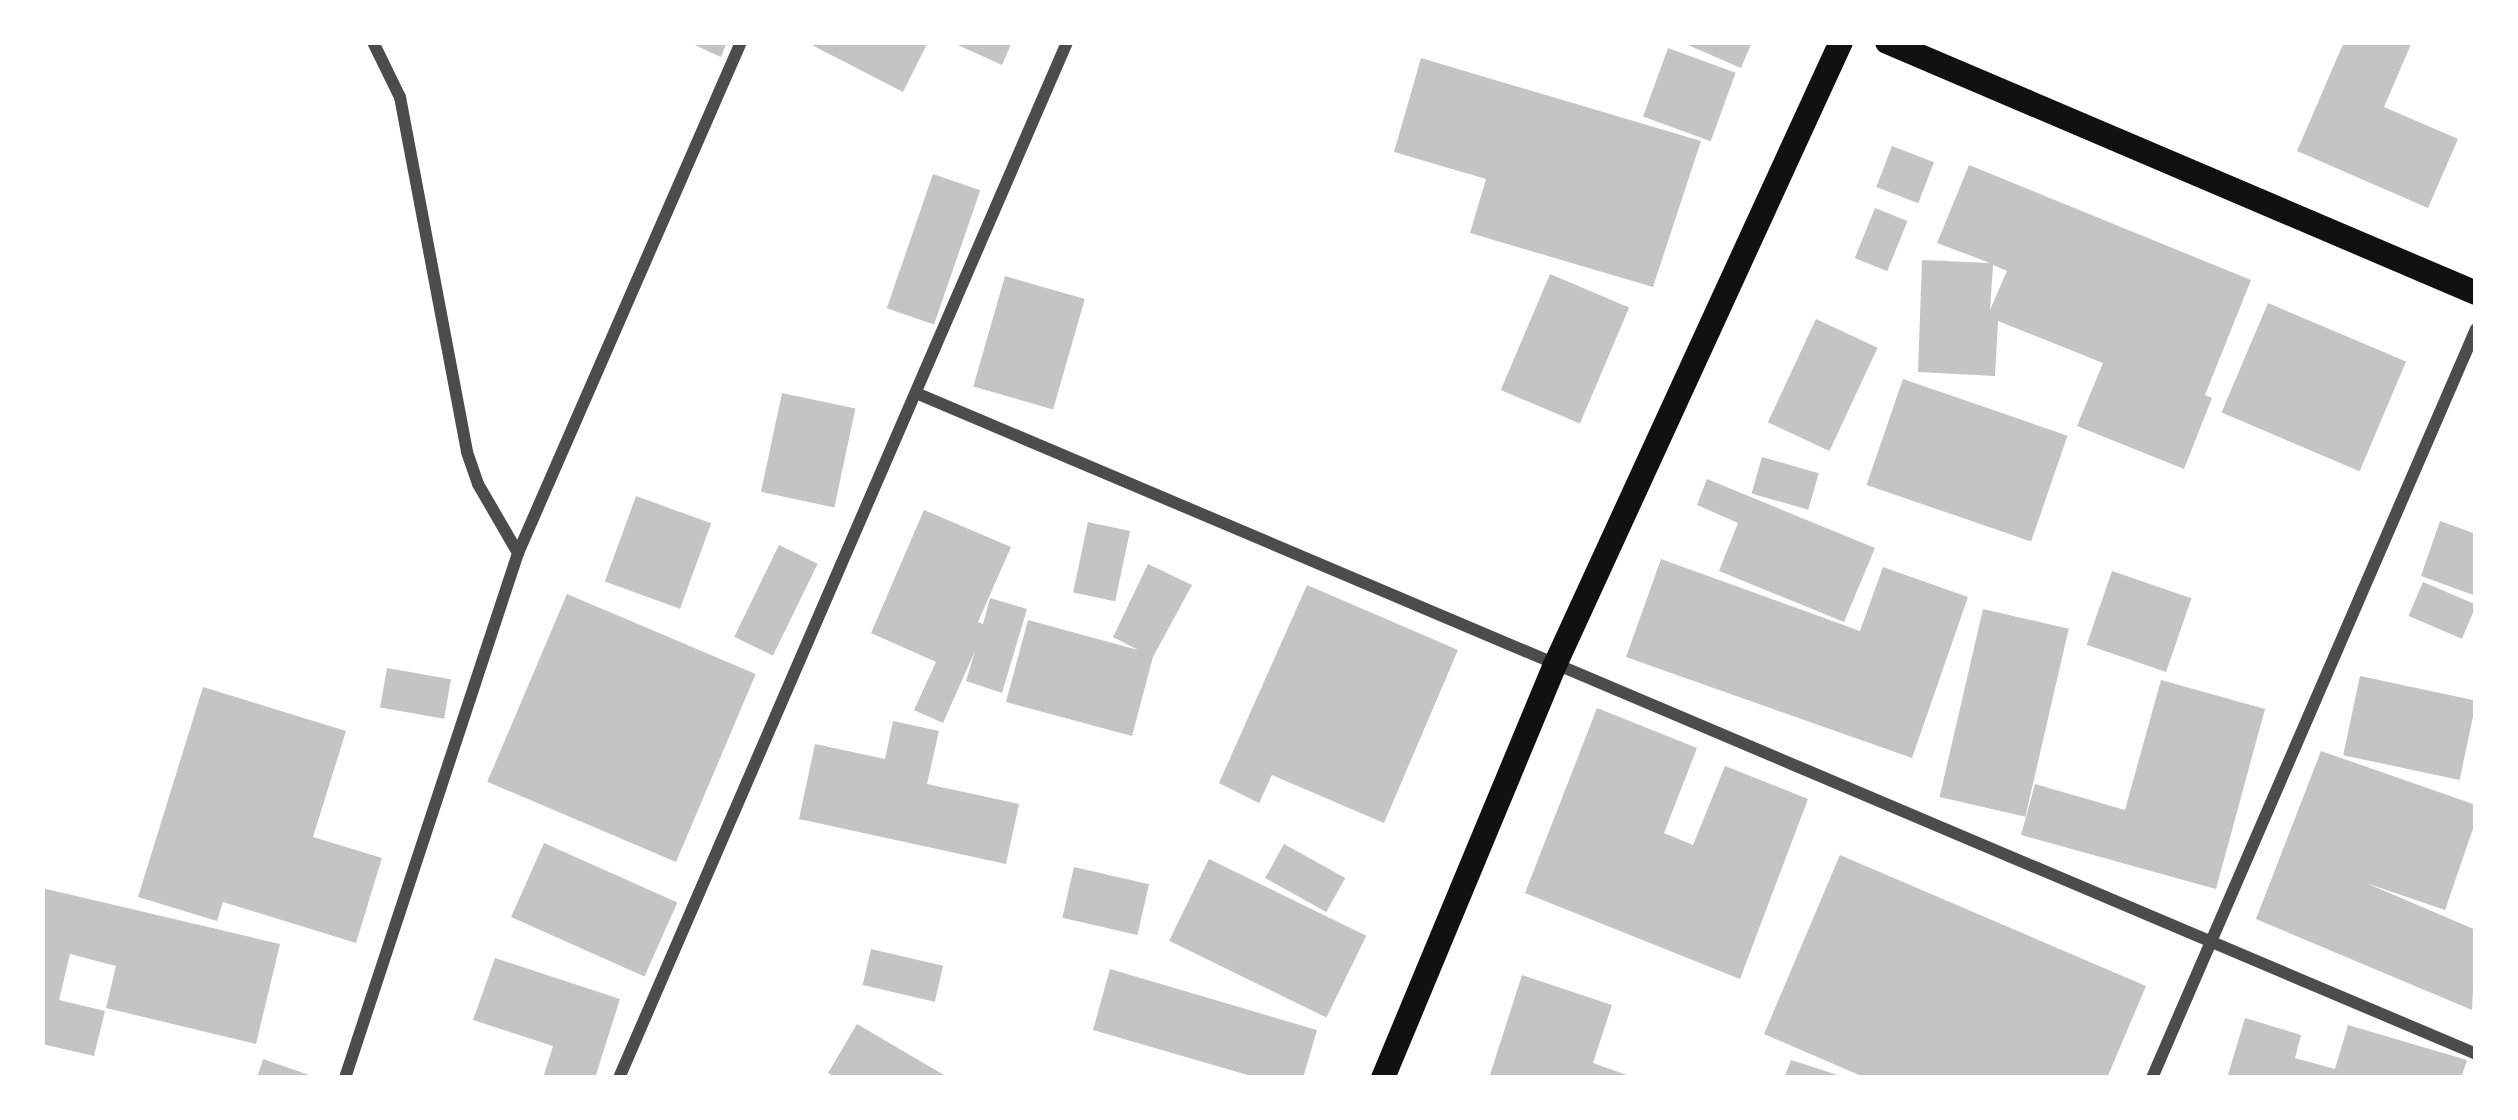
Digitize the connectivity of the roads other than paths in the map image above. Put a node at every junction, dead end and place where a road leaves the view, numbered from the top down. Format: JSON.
{"nodes":[{"id":1,"x":373,"y":42,"type":"edge"},
{"id":2,"x":741,"y":42,"type":"edge"},
{"id":3,"x":1067,"y":42,"type":"edge"},
{"id":4,"x":1841,"y":42,"type":"edge"},
{"id":5,"x":1887,"y":42,"type":"edge"},
{"id":6,"x":2476,"y":293,"type":"edge"},
{"id":7,"x":2476,"y":328,"type":"edge"},
{"id":8,"x":916,"y":393,"type":"junction"},
{"id":9,"x":518,"y":553,"type":"junction"},
{"id":10,"x":1554,"y":668,"type":"junction"},
{"id":11,"x":2210,"y":942,"type":"junction"},
{"id":12,"x":2476,"y":1054,"type":"edge"},
{"id":13,"x":345,"y":1078,"type":"edge"},
{"id":14,"x":619,"y":1078,"type":"edge"},
{"id":15,"x":1383,"y":1078,"type":"edge"},
{"id":16,"x":2152,"y":1078,"type":"edge"}],
"edges":[{"from":1,"to":9,"type":"street"},
{"from":2,"to":9,"type":"street"},
{"from":3,"to":8,"type":"street"},
{"from":4,"to":10,"type":"main road"},
{"from":5,"to":6,"type":"main road"},
{"from":7,"to":11,"type":"street"},
{"from":8,"to":10,"type":"street"},
{"from":8,"to":14,"type":"street"},
{"from":9,"to":13,"type":"street"},
{"from":10,"to":11,"type":"street"},
{"from":10,"to":15,"type":"main road"},
{"from":11,"to":12,"type":"street"},
{"from":11,"to":16,"type":"street"}]}
